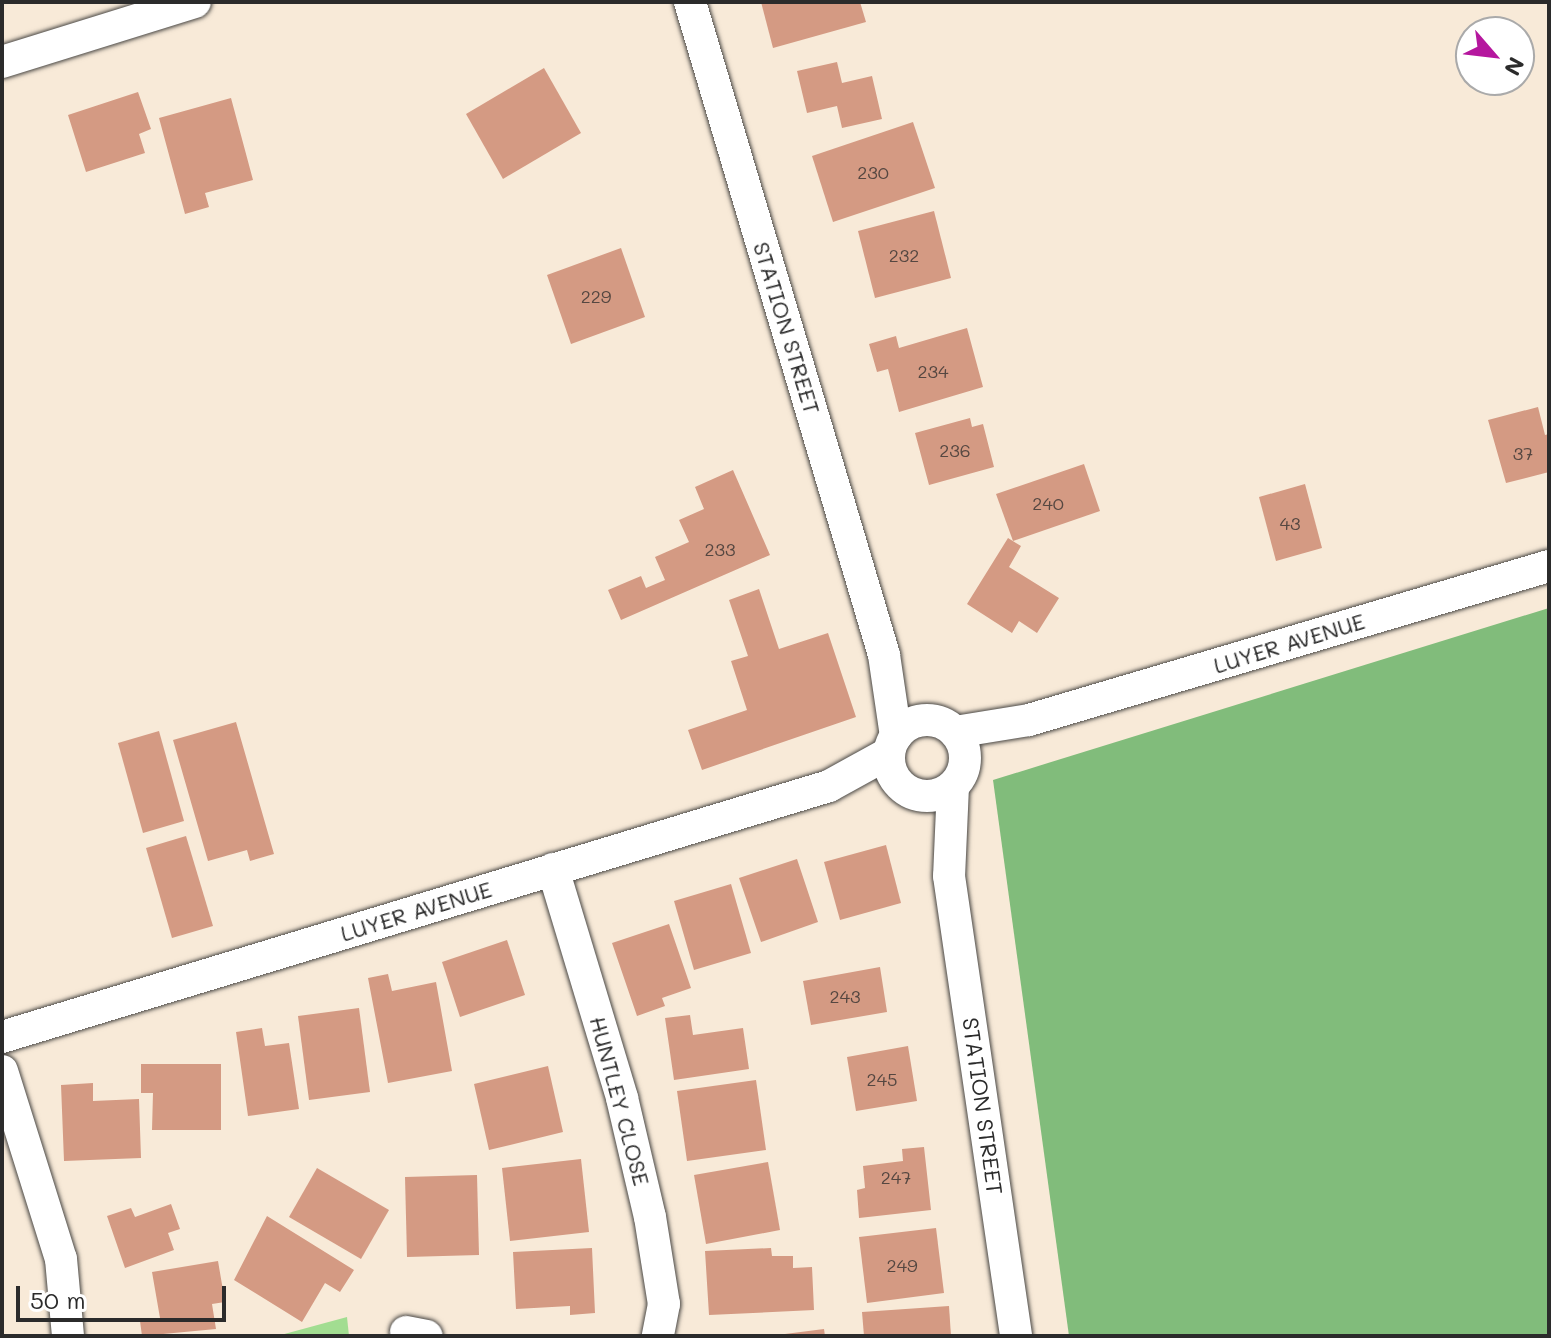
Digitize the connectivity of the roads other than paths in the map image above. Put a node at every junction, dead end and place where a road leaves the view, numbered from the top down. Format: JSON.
{"nodes":[{"id":1,"x":195,"y":2,"type":"edge"},
{"id":2,"x":690,"y":2,"type":"edge"},
{"id":3,"x":2,"y":62,"type":"edge"},
{"id":4,"x":1549,"y":566,"type":"edge"},
{"id":5,"x":884,"y":655,"type":"junction"},
{"id":6,"x":1029,"y":720,"type":"junction"},
{"id":7,"x":943,"y":726,"type":"junction"},
{"id":8,"x":892,"y":745,"type":"junction"},
{"id":9,"x":959,"y":776,"type":"junction"},
{"id":10,"x":829,"y":786,"type":"junction"},
{"id":11,"x":908,"y":790,"type":"junction"},
{"id":12,"x":553,"y":869,"type":"junction"},
{"id":13,"x":949,"y":876,"type":"junction"},
{"id":14,"x":2,"y":1037,"type":"edge"},
{"id":15,"x":2,"y":1071,"type":"edge"},
{"id":16,"x":68,"y":1336,"type":"edge"},
{"id":17,"x":658,"y":1336,"type":"edge"},
{"id":18,"x":1016,"y":1336,"type":"edge"}],
"edges":[{"from":1,"to":3,"type":"street"},
{"from":2,"to":5,"type":"street","name":"STATION STREET"},
{"from":4,"to":6,"type":"street","name":"LUYER AVENUE"},
{"from":5,"to":7,"type":"street","name":"STATION STREET"},
{"from":5,"to":8,"type":"street","name":"STATION STREET"},
{"from":6,"to":7,"type":"street","name":"LUYER AVENUE"},
{"from":6,"to":9,"type":"street","name":"LUYER AVENUE"},
{"from":7,"to":8,"type":"street"},
{"from":7,"to":9,"type":"street"},
{"from":8,"to":10,"type":"street","name":"LUYER AVENUE"},
{"from":8,"to":11,"type":"street"},
{"from":9,"to":11,"type":"street"},
{"from":9,"to":13,"type":"street","name":"STATION STREET"},
{"from":10,"to":11,"type":"street","name":"LUYER AVENUE"},
{"from":10,"to":12,"type":"street","name":"LUYER AVENUE"},
{"from":11,"to":13,"type":"street","name":"STATION STREET"},
{"from":12,"to":14,"type":"street","name":"LUYER AVENUE"},
{"from":12,"to":17,"type":"street","name":"HUNTLEY CLOSE"},
{"from":13,"to":18,"type":"street","name":"STATION STREET"},
{"from":15,"to":16,"type":"street"}]}
